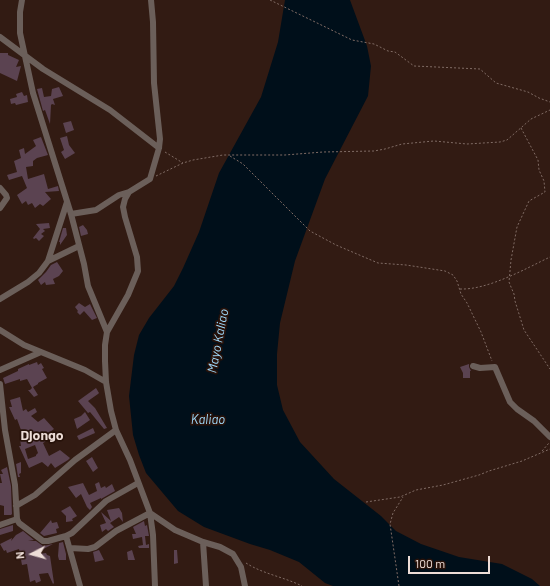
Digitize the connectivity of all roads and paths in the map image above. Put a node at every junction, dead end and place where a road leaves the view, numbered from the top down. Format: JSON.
{"nodes":[{"id":1,"x":22,"y":0,"type":"edge"},
{"id":2,"x":151,"y":0,"type":"edge"},
{"id":3,"x":270,"y":0,"type":"edge"},
{"id":4,"x":0,"y":37,"type":"edge"},
{"id":5,"x":25,"y":57,"type":"junction"},
{"id":6,"x":550,"y":102,"type":"edge"},
{"id":7,"x":550,"y":109,"type":"edge"},
{"id":8,"x":521,"y":128,"type":"junction"},
{"id":9,"x":159,"y":148,"type":"junction"},
{"id":10,"x":229,"y":155,"type":"junction"},
{"id":11,"x":183,"y":163,"type":"junction"},
{"id":12,"x":150,"y":179,"type":"junction"},
{"id":13,"x":0,"y":188,"type":"edge"},
{"id":14,"x":129,"y":192,"type":"junction"},
{"id":15,"x":67,"y":202,"type":"junction"},
{"id":16,"x":0,"y":208,"type":"edge"},
{"id":17,"x":71,"y":214,"type":"junction"},
{"id":18,"x":79,"y":246,"type":"junction"},
{"id":19,"x":550,"y":257,"type":"edge"},
{"id":20,"x":48,"y":261,"type":"junction"},
{"id":21,"x":509,"y":276,"type":"junction"},
{"id":22,"x":460,"y":289,"type":"junction"},
{"id":23,"x":0,"y":299,"type":"edge"},
{"id":24,"x":0,"y":330,"type":"edge"},
{"id":25,"x":107,"y":332,"type":"junction"},
{"id":26,"x":41,"y":352,"type":"junction"},
{"id":27,"x":473,"y":366,"type":"dead end"},
{"id":28,"x":495,"y":367,"type":"junction"},
{"id":29,"x":550,"y":368,"type":"edge"},
{"id":30,"x":0,"y":370,"type":"edge"},
{"id":31,"x":106,"y":382,"type":"junction"},
{"id":32,"x":0,"y":384,"type":"edge"},
{"id":33,"x":116,"y":430,"type":"junction"},
{"id":34,"x":550,"y":437,"type":"edge"},
{"id":35,"x":550,"y":442,"type":"edge"},
{"id":36,"x":550,"y":449,"type":"edge"},
{"id":37,"x":541,"y":452,"type":"junction"},
{"id":38,"x":138,"y":483,"type":"junction"},
{"id":39,"x":403,"y":496,"type":"junction"},
{"id":40,"x":366,"y":502,"type":"dead end"},
{"id":41,"x":16,"y":506,"type":"junction"},
{"id":42,"x":150,"y":513,"type":"junction"},
{"id":43,"x":17,"y":519,"type":"junction"},
{"id":44,"x":0,"y":525,"type":"edge"},
{"id":45,"x":66,"y":536,"type":"junction"},
{"id":46,"x":203,"y":542,"type":"junction"},
{"id":47,"x":70,"y":548,"type":"junction"},
{"id":48,"x":242,"y":561,"type":"dead end"},
{"id":49,"x":80,"y":586,"type":"edge"},
{"id":50,"x":155,"y":586,"type":"edge"},
{"id":51,"x":206,"y":586,"type":"edge"},
{"id":52,"x":245,"y":586,"type":"edge"},
{"id":53,"x":302,"y":586,"type":"edge"},
{"id":54,"x":399,"y":586,"type":"edge"}],
"edges":[{"from":1,"to":5,"type":"street"},
{"from":2,"to":9,"type":"street"},
{"from":3,"to":6,"type":"path"},
{"from":4,"to":5,"type":"street"},
{"from":5,"to":9,"type":"street"},
{"from":5,"to":15,"type":"street"},
{"from":7,"to":8,"type":"path"},
{"from":8,"to":10,"type":"path"},
{"from":8,"to":21,"type":"path"},
{"from":9,"to":11,"type":"path"},
{"from":9,"to":12,"type":"street"},
{"from":10,"to":11,"type":"path"},
{"from":10,"to":22,"type":"path"},
{"from":11,"to":12,"type":"path"},
{"from":12,"to":14,"type":"street"},
{"from":13,"to":16,"type":"street"},
{"from":14,"to":17,"type":"street"},
{"from":14,"to":25,"type":"street"},
{"from":15,"to":17,"type":"street"},
{"from":15,"to":20,"type":"street"},
{"from":17,"to":18,"type":"street"},
{"from":18,"to":20,"type":"street"},
{"from":18,"to":25,"type":"street"},
{"from":19,"to":21,"type":"path"},
{"from":20,"to":23,"type":"street"},
{"from":21,"to":22,"type":"path"},
{"from":21,"to":29,"type":"path"},
{"from":22,"to":28,"type":"path"},
{"from":24,"to":26,"type":"street"},
{"from":25,"to":31,"type":"street"},
{"from":26,"to":30,"type":"street"},
{"from":26,"to":31,"type":"street"},
{"from":27,"to":28,"type":"street"},
{"from":28,"to":34,"type":"street"},
{"from":31,"to":33,"type":"street"},
{"from":32,"to":41,"type":"street"},
{"from":33,"to":38,"type":"street"},
{"from":33,"to":41,"type":"street"},
{"from":35,"to":37,"type":"path"},
{"from":36,"to":37,"type":"path"},
{"from":37,"to":39,"type":"path"},
{"from":38,"to":42,"type":"street"},
{"from":38,"to":45,"type":"street"},
{"from":39,"to":40,"type":"path"},
{"from":39,"to":54,"type":"path"},
{"from":41,"to":43,"type":"street"},
{"from":42,"to":46,"type":"street"},
{"from":42,"to":47,"type":"street"},
{"from":42,"to":50,"type":"street"},
{"from":43,"to":44,"type":"street"},
{"from":43,"to":45,"type":"street"},
{"from":45,"to":47,"type":"street"},
{"from":46,"to":51,"type":"street"},
{"from":46,"to":52,"type":"street"},
{"from":47,"to":49,"type":"street"},
{"from":48,"to":53,"type":"path"}]}
